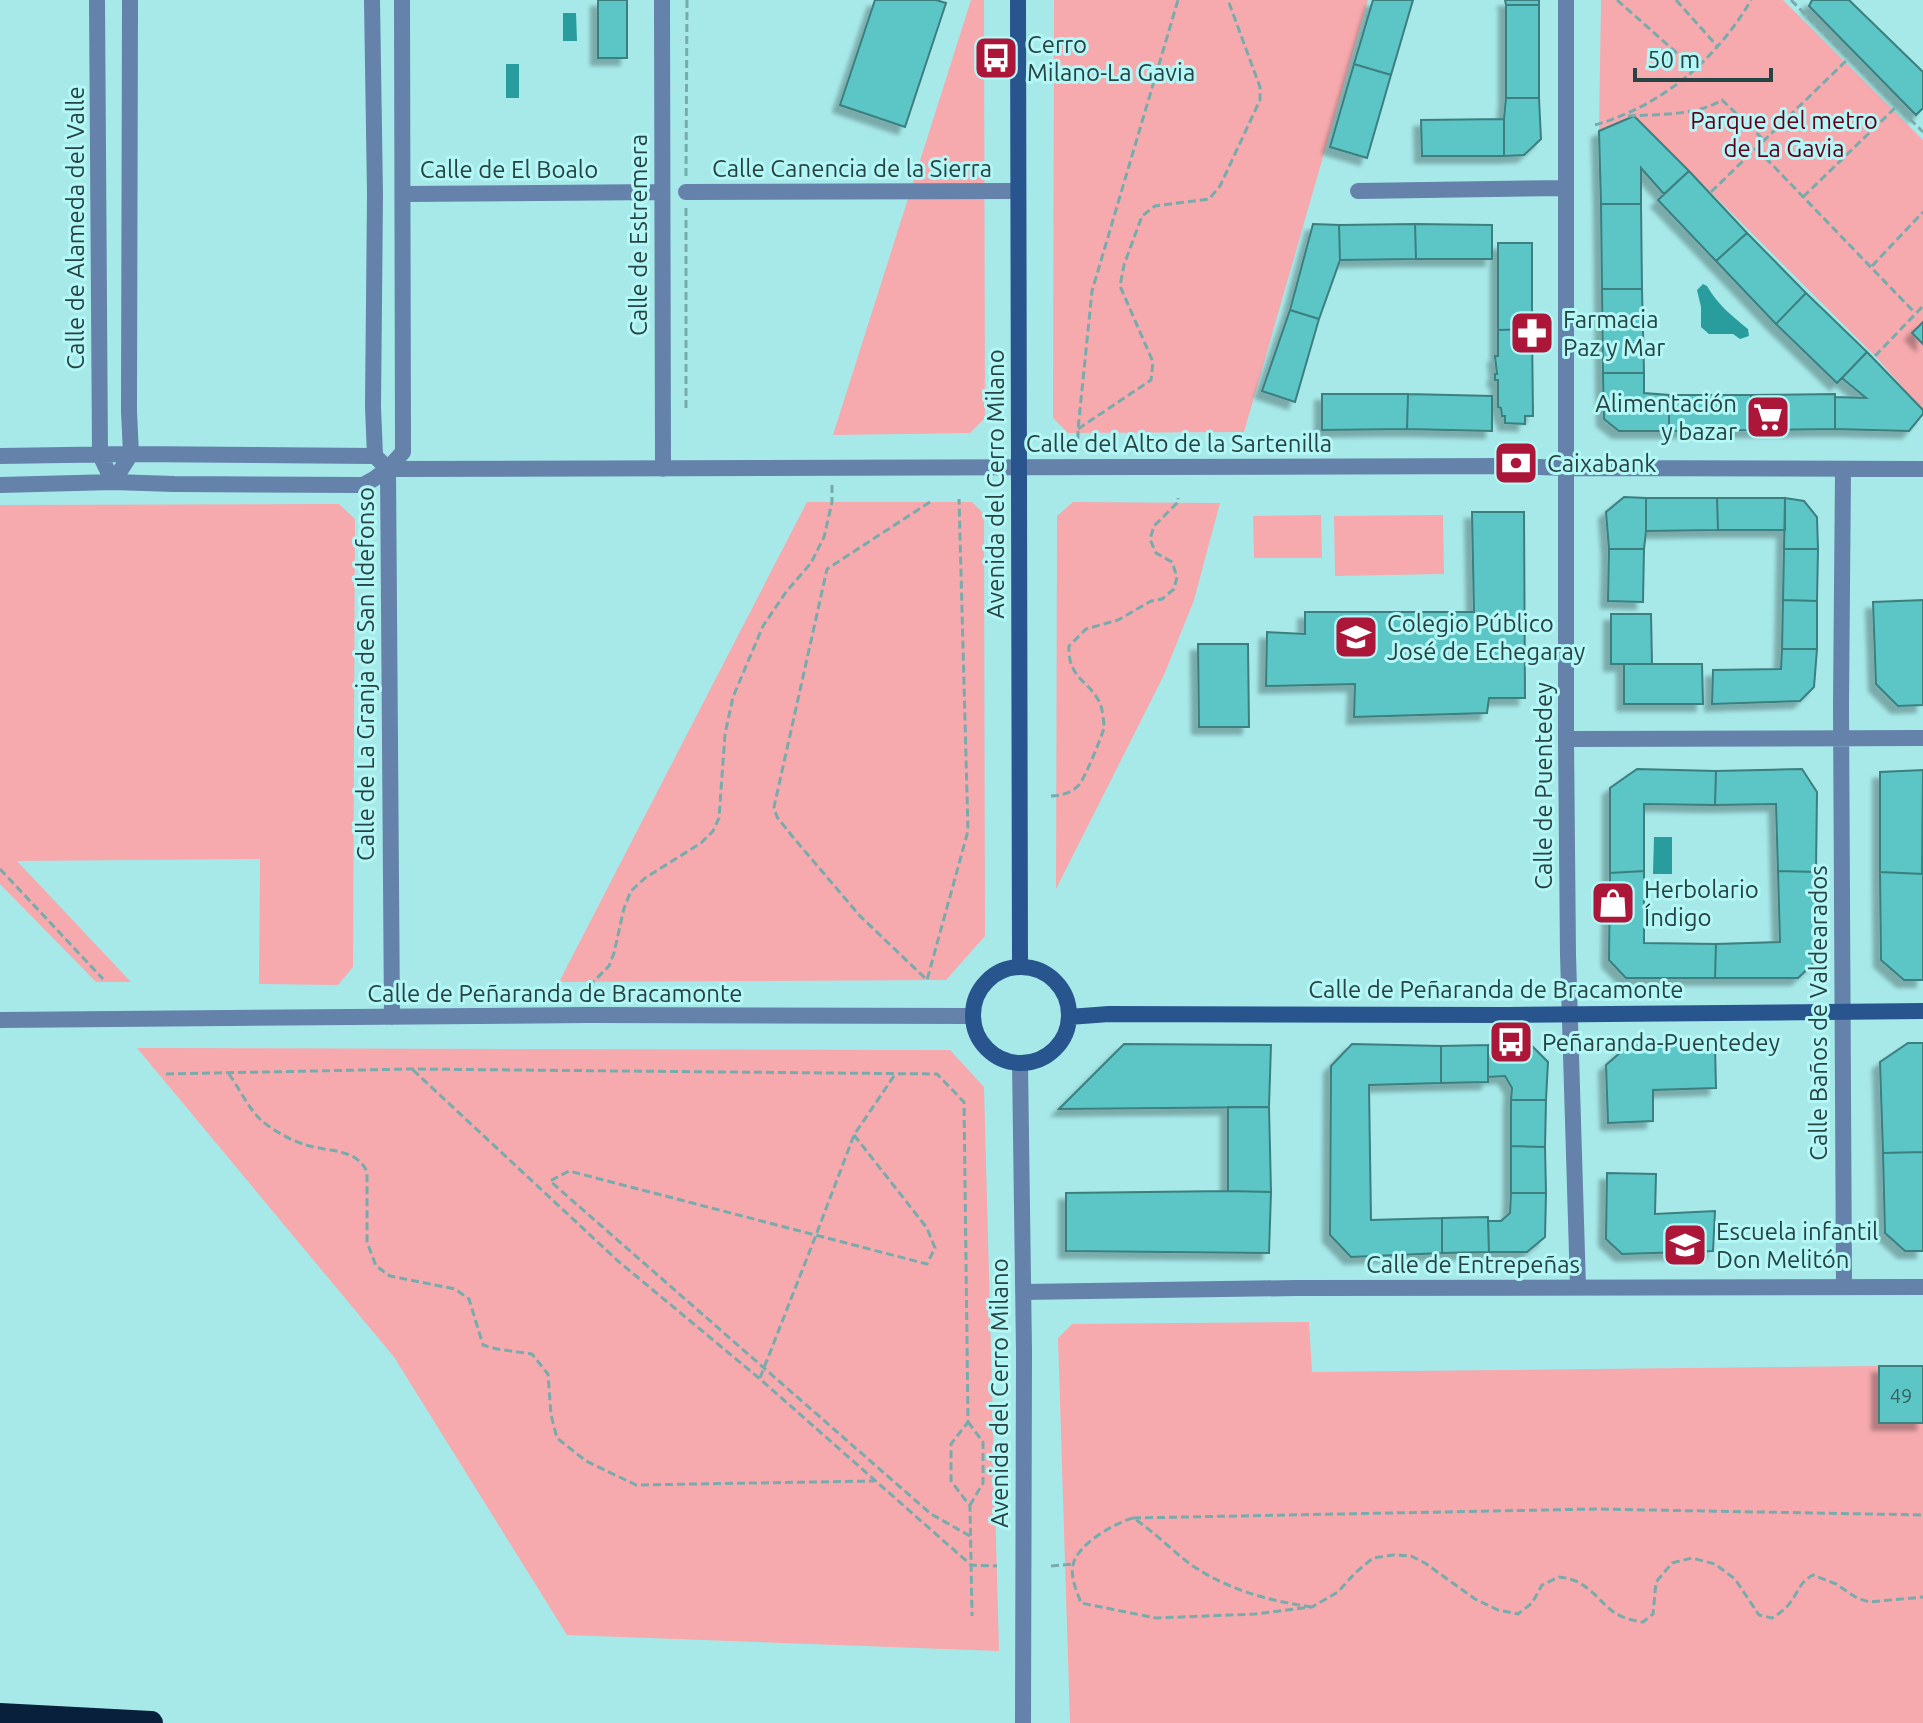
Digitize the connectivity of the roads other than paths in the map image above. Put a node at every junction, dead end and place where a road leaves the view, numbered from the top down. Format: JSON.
{"nodes":[{"id":1,"x":97,"y":0,"type":"edge"},
{"id":2,"x":130,"y":0,"type":"edge"},
{"id":3,"x":372,"y":0,"type":"edge"},
{"id":4,"x":402,"y":0,"type":"edge"},
{"id":5,"x":662,"y":0,"type":"edge"},
{"id":6,"x":1018,"y":0,"type":"edge"},
{"id":7,"x":1566,"y":0,"type":"edge"},
{"id":8,"x":1566,"y":188,"type":"junction"},
{"id":9,"x":1018,"y":191,"type":"junction"},
{"id":10,"x":1358,"y":191,"type":"dead end"},
{"id":11,"x":662,"y":192,"type":"junction"},
{"id":12,"x":686,"y":192,"type":"dead end"},
{"id":13,"x":404,"y":194,"type":"junction"},
{"id":14,"x":131,"y":454,"type":"junction"},
{"id":15,"x":100,"y":455,"type":"junction"},
{"id":16,"x":0,"y":456,"type":"edge"},
{"id":17,"x":375,"y":456,"type":"junction"},
{"id":18,"x":1018,"y":468,"type":"junction"},
{"id":19,"x":1567,"y":468,"type":"junction"},
{"id":20,"x":388,"y":469,"type":"junction"},
{"id":21,"x":663,"y":469,"type":"junction"},
{"id":22,"x":1923,"y":469,"type":"edge"},
{"id":23,"x":1843,"y":470,"type":"junction"},
{"id":24,"x":113,"y":482,"type":"junction"},
{"id":25,"x":0,"y":485,"type":"edge"},
{"id":26,"x":1923,"y":738,"type":"edge"},
{"id":27,"x":1566,"y":739,"type":"junction"},
{"id":28,"x":1841,"y":739,"type":"junction"},
{"id":29,"x":1020,"y":967,"type":"junction"},
{"id":30,"x":1842,"y":1011,"type":"junction"},
{"id":31,"x":1923,"y":1011,"type":"edge"},
{"id":32,"x":1568,"y":1013,"type":"junction"},
{"id":33,"x":972,"y":1016,"type":"junction"},
{"id":34,"x":392,"y":1017,"type":"junction"},
{"id":35,"x":1069,"y":1017,"type":"junction"},
{"id":36,"x":0,"y":1020,"type":"edge"},
{"id":37,"x":1020,"y":1063,"type":"junction"},
{"id":38,"x":1578,"y":1287,"type":"junction"},
{"id":39,"x":1844,"y":1287,"type":"junction"},
{"id":40,"x":1923,"y":1287,"type":"edge"},
{"id":41,"x":1023,"y":1292,"type":"junction"},
{"id":42,"x":0,"y":1715,"type":"edge"},
{"id":43,"x":117,"y":1722,"type":"edge"},
{"id":44,"x":151,"y":1723,"type":"edge"},
{"id":45,"x":1023,"y":1723,"type":"edge"}],
"edges":[{"from":1,"to":15,"type":"street","name":"Calle de Alameda del Valle"},
{"from":2,"to":14,"type":"street"},
{"from":3,"to":17,"type":"street","name":"Calle de La Granja de San Ildefonso"},
{"from":4,"to":13,"type":"street","name":"Calle de La Granja de San Ildefonso"},
{"from":5,"to":11,"type":"street","name":"Calle de Estremera"},
{"from":6,"to":9,"type":"main road","name":"Avenida del Cerro Milano"},
{"from":7,"to":8,"type":"street","name":"Calle de Puentedey"},
{"from":8,"to":10,"type":"street"},
{"from":8,"to":19,"type":"street","name":"Calle de Puentedey"},
{"from":9,"to":12,"type":"street","name":"Calle Canencia de la Sierra"},
{"from":9,"to":18,"type":"main road","name":"Avenida del Cerro Milano"},
{"from":11,"to":13,"type":"street","name":"Calle de El Boalo"},
{"from":11,"to":21,"type":"street","name":"Calle de Estremera"},
{"from":13,"to":20,"type":"street","name":"Calle de La Granja de San Ildefonso"},
{"from":14,"to":15,"type":"street"},
{"from":14,"to":17,"type":"street"},
{"from":14,"to":24,"type":"street"},
{"from":15,"to":16,"type":"street"},
{"from":15,"to":24,"type":"street"},
{"from":17,"to":20,"type":"street"},
{"from":18,"to":19,"type":"street","name":"Calle del Alto de la Sartenilla"},
{"from":18,"to":21,"type":"street","name":"Calle del Alto de la Sartenilla"},
{"from":18,"to":29,"type":"main road","name":"Avenida del Cerro Milano"},
{"from":19,"to":23,"type":"street","name":"Calle del Alto de la Sartenilla"},
{"from":19,"to":27,"type":"street","name":"Calle de Puentedey"},
{"from":20,"to":21,"type":"street","name":"Calle del Alto de la Sartenilla"},
{"from":20,"to":24,"type":"street","name":"Calle del Alto de la Sartenilla"},
{"from":20,"to":34,"type":"street","name":"Calle de La Granja de San Ildefonso"},
{"from":22,"to":23,"type":"street","name":"Calle del Alto de la Sartenilla"},
{"from":23,"to":28,"type":"street","name":"Calle Baños de Valdearados"},
{"from":24,"to":25,"type":"street","name":"Calle del Alto de la Sartenilla"},
{"from":26,"to":28,"type":"street"},
{"from":27,"to":28,"type":"street"},
{"from":27,"to":32,"type":"street","name":"Calle de Puentedey"},
{"from":28,"to":30,"type":"street","name":"Calle Baños de Valdearados"},
{"from":29,"to":33,"type":"main road"},
{"from":29,"to":35,"type":"main road"},
{"from":30,"to":31,"type":"main road","name":"Calle de Peñaranda de Bracamonte"},
{"from":30,"to":32,"type":"main road","name":"Calle de Peñaranda de Bracamonte"},
{"from":30,"to":39,"type":"street","name":"Calle Baños de Valdearados"},
{"from":32,"to":35,"type":"main road","name":"Calle de Peñaranda de Bracamonte"},
{"from":32,"to":38,"type":"street","name":"Calle de Puentedey"},
{"from":33,"to":34,"type":"street","name":"Calle de Peñaranda de Bracamonte"},
{"from":33,"to":37,"type":"main road"},
{"from":34,"to":36,"type":"street","name":"Calle de Peñaranda de Bracamonte"},
{"from":35,"to":37,"type":"main road"},
{"from":37,"to":41,"type":"street","name":"Avenida del Cerro Milano"},
{"from":38,"to":39,"type":"street","name":"Calle de Entrepeñas"},
{"from":38,"to":41,"type":"street","name":"Calle de Entrepeñas"},
{"from":39,"to":40,"type":"street","name":"Calle de Entrepeñas"},
{"from":41,"to":45,"type":"street","name":"Avenida del Cerro Milano"},
{"from":42,"to":43,"type":"highway"},
{"from":43,"to":44,"type":"highway"}]}
